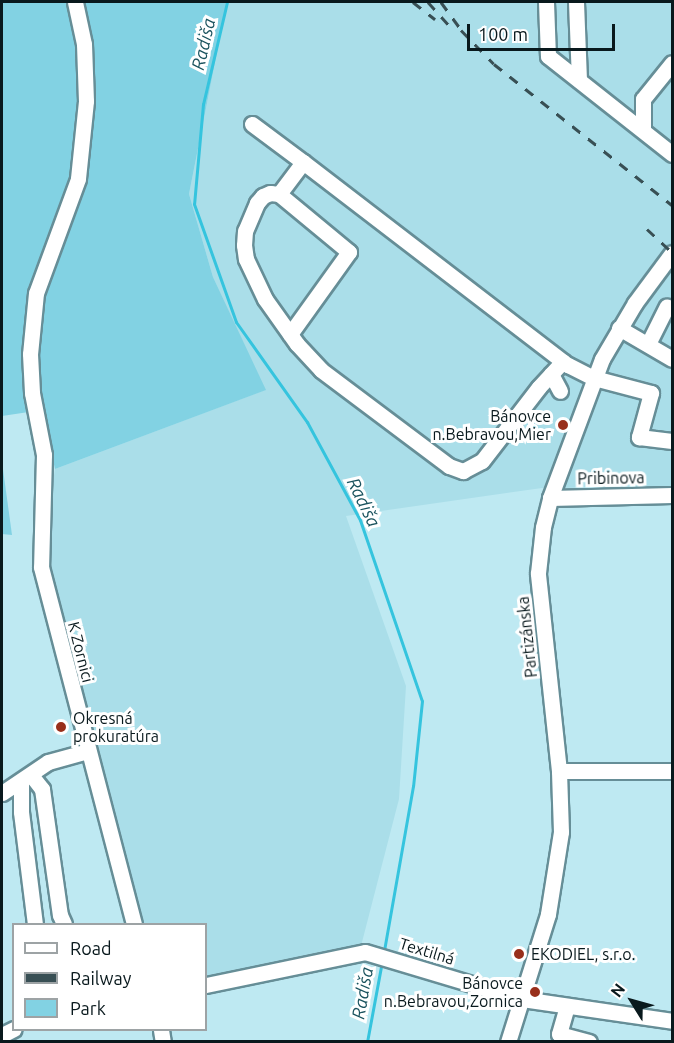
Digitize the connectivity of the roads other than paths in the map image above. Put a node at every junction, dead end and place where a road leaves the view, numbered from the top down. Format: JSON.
{"nodes":[{"id":1,"x":75,"y":2,"type":"edge"},
{"id":2,"x":546,"y":2,"type":"edge"},
{"id":3,"x":576,"y":2,"type":"edge"},
{"id":4,"x":672,"y":63,"type":"edge"},
{"id":5,"x":579,"y":80,"type":"junction"},
{"id":6,"x":252,"y":124,"type":"dead end"},
{"id":7,"x":643,"y":130,"type":"junction"},
{"id":8,"x":672,"y":153,"type":"edge"},
{"id":9,"x":303,"y":162,"type":"junction"},
{"id":10,"x":279,"y":194,"type":"junction"},
{"id":11,"x":672,"y":253,"type":"edge"},
{"id":12,"x":670,"y":304,"type":"edge"},
{"id":13,"x":672,"y":324,"type":"edge"},
{"id":14,"x":619,"y":328,"type":"junction"},
{"id":15,"x":290,"y":334,"type":"junction"},
{"id":16,"x":648,"y":344,"type":"junction"},
{"id":17,"x":672,"y":359,"type":"edge"},
{"id":18,"x":563,"y":362,"type":"junction"},
{"id":19,"x":551,"y":374,"type":"junction"},
{"id":20,"x":594,"y":378,"type":"junction"},
{"id":21,"x":560,"y":391,"type":"dead end"},
{"id":22,"x":672,"y":441,"type":"edge"},
{"id":23,"x":672,"y":495,"type":"edge"},
{"id":24,"x":550,"y":498,"type":"junction"},
{"id":25,"x":88,"y":751,"type":"junction"},
{"id":26,"x":559,"y":771,"type":"junction"},
{"id":27,"x":672,"y":771,"type":"edge"},
{"id":28,"x":26,"y":778,"type":"junction"},
{"id":29,"x":2,"y":793,"type":"edge"},
{"id":30,"x":2,"y":801,"type":"edge"},
{"id":31,"x":21,"y":812,"type":"junction"},
{"id":32,"x":35,"y":923,"type":"edge"},
{"id":33,"x":64,"y":923,"type":"edge"},
{"id":34,"x":134,"y":923,"type":"edge"},
{"id":35,"x":207,"y":985,"type":"edge"},
{"id":36,"x":522,"y":999,"type":"junction"},
{"id":37,"x":567,"y":1006,"type":"junction"},
{"id":38,"x":672,"y":1021,"type":"edge"},
{"id":39,"x":508,"y":1041,"type":"edge"},
{"id":40,"x":589,"y":1041,"type":"edge"}],
"edges":[{"from":1,"to":25,"type":"street","name":"K Zornici"},
{"from":2,"to":5,"type":"street"},
{"from":3,"to":5,"type":"street"},
{"from":4,"to":7,"type":"street"},
{"from":5,"to":7,"type":"street"},
{"from":6,"to":9,"type":"street"},
{"from":7,"to":8,"type":"street"},
{"from":9,"to":10,"type":"street"},
{"from":9,"to":18,"type":"street"},
{"from":10,"to":15,"type":"street"},
{"from":10,"to":15,"type":"street"},
{"from":11,"to":14,"type":"street","name":"Partizánska"},
{"from":12,"to":13,"type":"street"},
{"from":12,"to":16,"type":"street"},
{"from":14,"to":16,"type":"street"},
{"from":14,"to":20,"type":"street","name":"Partizánska"},
{"from":15,"to":19,"type":"street"},
{"from":16,"to":17,"type":"street"},
{"from":18,"to":19,"type":"street"},
{"from":18,"to":20,"type":"street"},
{"from":19,"to":21,"type":"street"},
{"from":20,"to":22,"type":"street"},
{"from":20,"to":24,"type":"street","name":"Partizánska"},
{"from":23,"to":24,"type":"street","name":"Pribinova"},
{"from":24,"to":26,"type":"street","name":"Partizánska"},
{"from":25,"to":28,"type":"street"},
{"from":25,"to":34,"type":"street","name":"K Zornici"},
{"from":26,"to":27,"type":"street"},
{"from":26,"to":36,"type":"street","name":"Partizánska"},
{"from":28,"to":29,"type":"street"},
{"from":28,"to":31,"type":"street"},
{"from":28,"to":33,"type":"street"},
{"from":30,"to":31,"type":"street"},
{"from":31,"to":32,"type":"street"},
{"from":35,"to":36,"type":"street","name":"Textilná"},
{"from":36,"to":37,"type":"street","name":"Textilná"},
{"from":36,"to":39,"type":"street","name":"Partizánska"},
{"from":37,"to":38,"type":"street","name":"Textilná"},
{"from":37,"to":40,"type":"street"}]}
